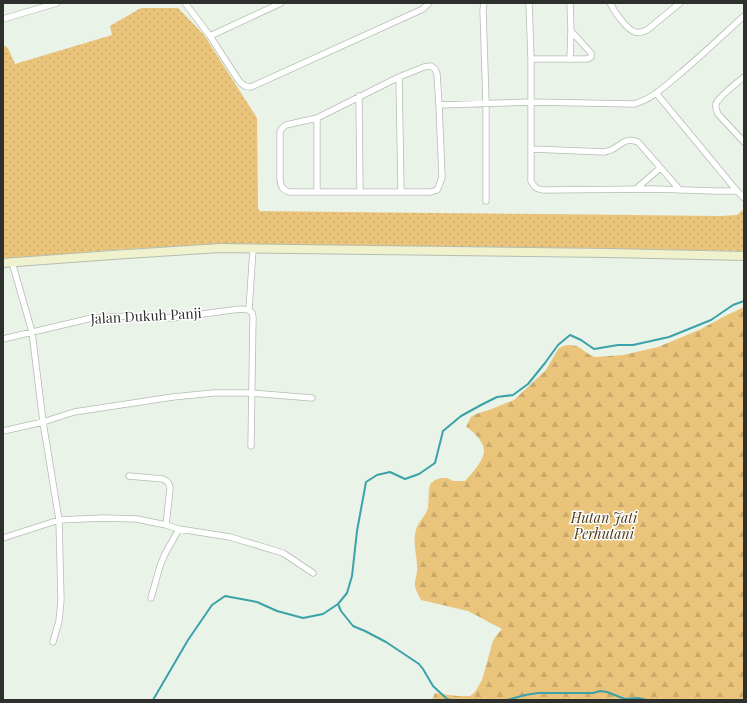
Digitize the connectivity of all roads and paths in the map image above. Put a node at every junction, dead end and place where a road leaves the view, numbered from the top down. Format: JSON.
{"nodes":[{"id":1,"x":58,"y":3,"type":"edge"},
{"id":2,"x":185,"y":3,"type":"edge"},
{"id":3,"x":281,"y":3,"type":"edge"},
{"id":4,"x":429,"y":3,"type":"edge"},
{"id":5,"x":484,"y":3,"type":"edge"},
{"id":6,"x":529,"y":3,"type":"edge"},
{"id":7,"x":570,"y":3,"type":"edge"},
{"id":8,"x":610,"y":3,"type":"edge"},
{"id":9,"x":680,"y":3,"type":"edge"},
{"id":10,"x":744,"y":16,"type":"edge"},
{"id":11,"x":3,"y":19,"type":"edge"},
{"id":12,"x":571,"y":31,"type":"junction"},
{"id":13,"x":210,"y":36,"type":"junction"},
{"id":14,"x":570,"y":58,"type":"junction"},
{"id":15,"x":531,"y":59,"type":"junction"},
{"id":16,"x":399,"y":77,"type":"junction"},
{"id":17,"x":744,"y":77,"type":"edge"},
{"id":18,"x":656,"y":93,"type":"junction"},
{"id":19,"x":359,"y":96,"type":"junction"},
{"id":20,"x":531,"y":102,"type":"junction"},
{"id":21,"x":439,"y":104,"type":"junction"},
{"id":22,"x":486,"y":104,"type":"junction"},
{"id":23,"x":317,"y":118,"type":"junction"},
{"id":24,"x":744,"y":142,"type":"edge"},
{"id":25,"x":532,"y":149,"type":"junction"},
{"id":26,"x":660,"y":168,"type":"junction"},
{"id":27,"x":636,"y":190,"type":"junction"},
{"id":28,"x":680,"y":190,"type":"junction"},
{"id":29,"x":737,"y":191,"type":"junction"},
{"id":30,"x":317,"y":192,"type":"junction"},
{"id":31,"x":360,"y":192,"type":"junction"},
{"id":32,"x":401,"y":192,"type":"junction"},
{"id":33,"x":744,"y":198,"type":"edge"},
{"id":34,"x":486,"y":201,"type":"dead end"},
{"id":35,"x":253,"y":249,"type":"junction"},
{"id":36,"x":744,"y":256,"type":"edge"},
{"id":37,"x":12,"y":262,"type":"junction"},
{"id":38,"x":3,"y":263,"type":"edge"},
{"id":39,"x":249,"y":310,"type":"junction"},
{"id":40,"x":32,"y":332,"type":"junction"},
{"id":41,"x":3,"y":339,"type":"edge"},
{"id":42,"x":252,"y":393,"type":"junction"},
{"id":43,"x":312,"y":398,"type":"dead end"},
{"id":44,"x":43,"y":422,"type":"junction"},
{"id":45,"x":3,"y":431,"type":"edge"},
{"id":46,"x":251,"y":446,"type":"dead end"},
{"id":47,"x":129,"y":476,"type":"dead end"},
{"id":48,"x":58,"y":520,"type":"junction"},
{"id":49,"x":166,"y":525,"type":"junction"},
{"id":50,"x":179,"y":528,"type":"junction"},
{"id":51,"x":3,"y":538,"type":"edge"},
{"id":52,"x":313,"y":573,"type":"dead end"},
{"id":53,"x":151,"y":598,"type":"dead end"},
{"id":54,"x":54,"y":642,"type":"dead end"}],
"edges":[{"from":1,"to":11,"type":"street"},
{"from":2,"to":13,"type":"street"},
{"from":3,"to":13,"type":"street"},
{"from":4,"to":13,"type":"street"},
{"from":5,"to":22,"type":"street"},
{"from":6,"to":15,"type":"street"},
{"from":7,"to":12,"type":"street"},
{"from":8,"to":9,"type":"street"},
{"from":10,"to":18,"type":"street"},
{"from":12,"to":14,"type":"street"},
{"from":12,"to":14,"type":"street"},
{"from":14,"to":15,"type":"street"},
{"from":15,"to":20,"type":"street"},
{"from":16,"to":19,"type":"street"},
{"from":16,"to":21,"type":"street"},
{"from":16,"to":32,"type":"street"},
{"from":17,"to":24,"type":"street"},
{"from":18,"to":20,"type":"street"},
{"from":18,"to":29,"type":"street"},
{"from":19,"to":23,"type":"street"},
{"from":19,"to":31,"type":"street"},
{"from":20,"to":22,"type":"street"},
{"from":20,"to":25,"type":"street"},
{"from":21,"to":22,"type":"street"},
{"from":21,"to":32,"type":"street"},
{"from":22,"to":34,"type":"street"},
{"from":23,"to":30,"type":"street"},
{"from":23,"to":30,"type":"street"},
{"from":25,"to":26,"type":"street"},
{"from":25,"to":27,"type":"street"},
{"from":26,"to":27,"type":"street"},
{"from":26,"to":28,"type":"street"},
{"from":27,"to":28,"type":"street"},
{"from":28,"to":29,"type":"street"},
{"from":29,"to":33,"type":"street"},
{"from":30,"to":31,"type":"street"},
{"from":31,"to":32,"type":"street"},
{"from":35,"to":36,"type":"main road"},
{"from":35,"to":37,"type":"main road"},
{"from":35,"to":39,"type":"street"},
{"from":37,"to":38,"type":"main road"},
{"from":37,"to":40,"type":"street"},
{"from":39,"to":40,"type":"street","name":"Jalan Dukuh Panji"},
{"from":39,"to":42,"type":"street"},
{"from":40,"to":41,"type":"street","name":"Jalan Dukuh Panji"},
{"from":40,"to":44,"type":"street"},
{"from":42,"to":43,"type":"street"},
{"from":42,"to":44,"type":"street"},
{"from":42,"to":46,"type":"street"},
{"from":44,"to":45,"type":"street"},
{"from":44,"to":48,"type":"street"},
{"from":47,"to":49,"type":"street"},
{"from":48,"to":49,"type":"street"},
{"from":48,"to":51,"type":"street"},
{"from":48,"to":54,"type":"street"},
{"from":49,"to":50,"type":"street"},
{"from":50,"to":52,"type":"street"},
{"from":50,"to":53,"type":"street"}]}
